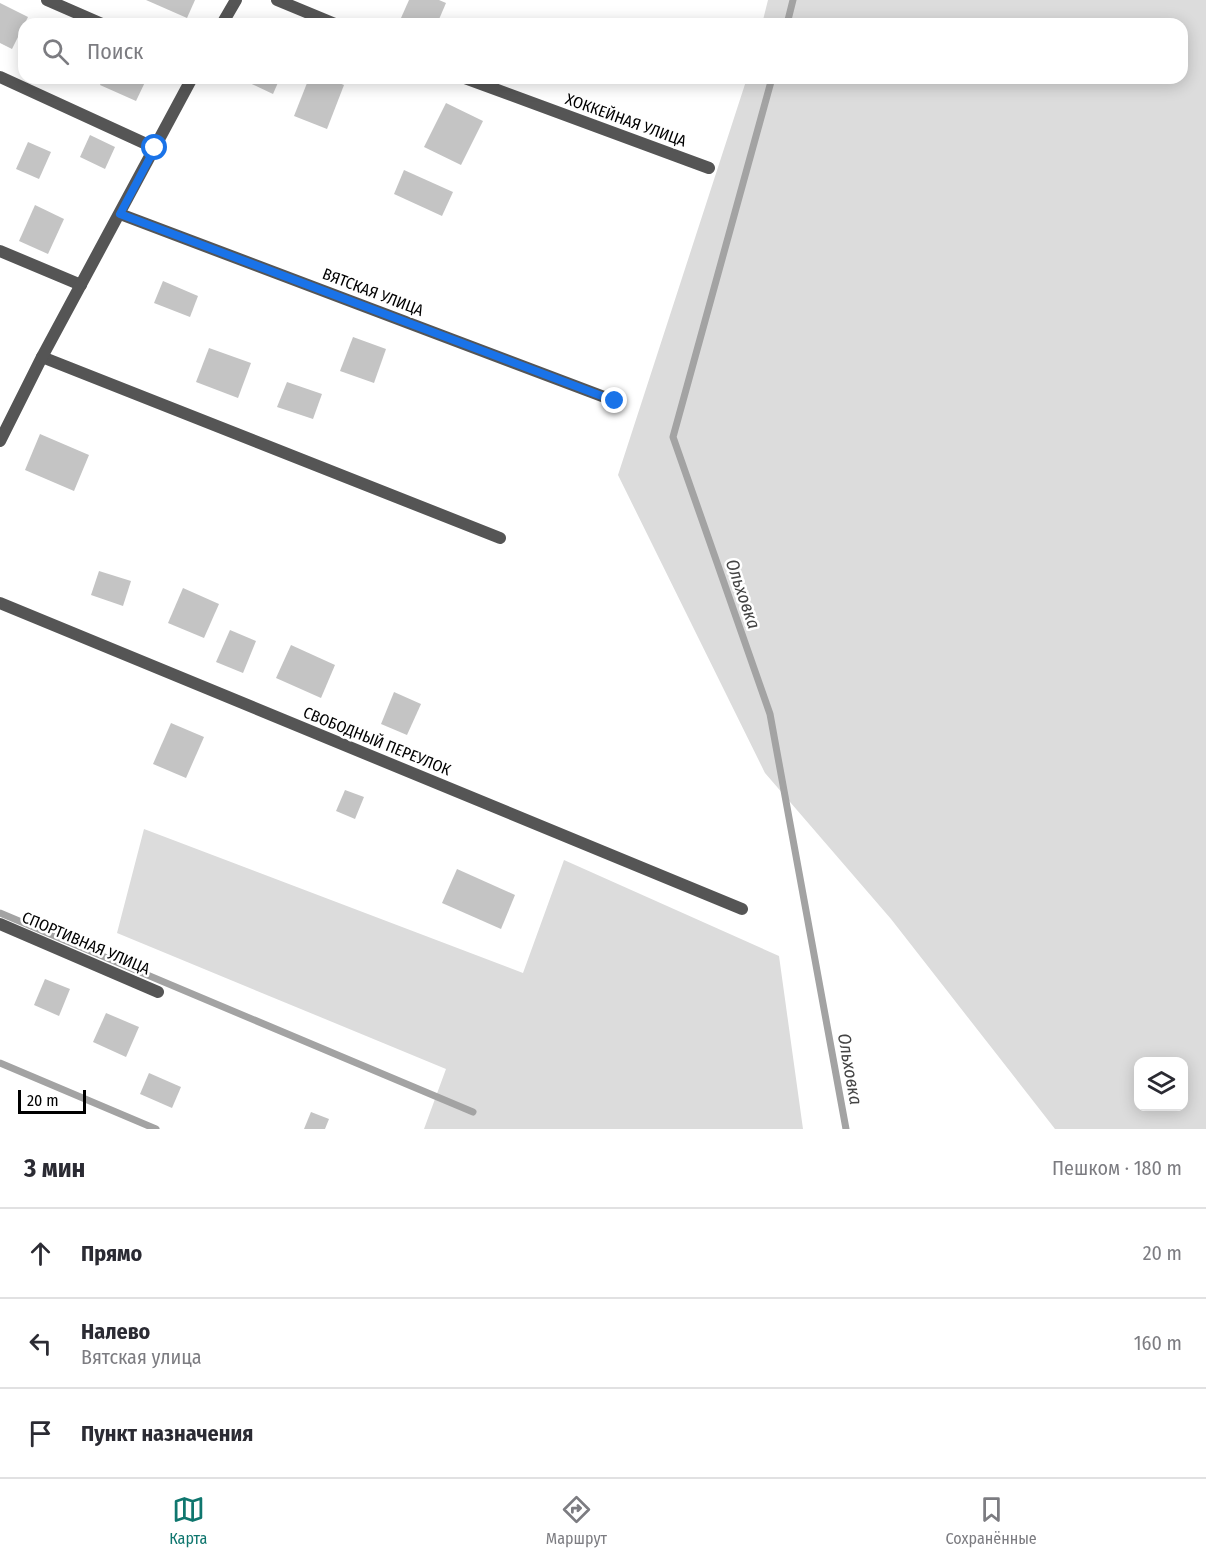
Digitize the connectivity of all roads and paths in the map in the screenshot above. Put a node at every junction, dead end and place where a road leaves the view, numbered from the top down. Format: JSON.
{"nodes":[{"id":1,"x":47,"y":0,"type":"edge"},
{"id":2,"x":236,"y":0,"type":"edge"},
{"id":3,"x":277,"y":0,"type":"edge"},
{"id":4,"x":88,"y":18,"type":"edge"},
{"id":5,"x":226,"y":18,"type":"edge"},
{"id":6,"x":320,"y":18,"type":"edge"},
{"id":7,"x":0,"y":77,"type":"edge"},
{"id":8,"x":189,"y":84,"type":"edge"},
{"id":9,"x":481,"y":84,"type":"edge"},
{"id":10,"x":155,"y":148,"type":"junction"},
{"id":11,"x":709,"y":168,"type":"dead end"},
{"id":12,"x":120,"y":214,"type":"junction"},
{"id":13,"x":0,"y":251,"type":"edge"},
{"id":14,"x":81,"y":285,"type":"junction"},
{"id":15,"x":42,"y":357,"type":"junction"},
{"id":16,"x":615,"y":401,"type":"dead end"},
{"id":17,"x":0,"y":441,"type":"edge"},
{"id":18,"x":500,"y":538,"type":"dead end"},
{"id":19,"x":0,"y":603,"type":"edge"},
{"id":20,"x":742,"y":909,"type":"dead end"},
{"id":21,"x":0,"y":924,"type":"edge"},
{"id":22,"x":158,"y":992,"type":"dead end"}],
"edges":[{"from":1,"to":4,"type":"street"},
{"from":2,"to":5,"type":"street"},
{"from":3,"to":6,"type":"street"},
{"from":7,"to":10,"type":"street"},
{"from":8,"to":10,"type":"street"},
{"from":9,"to":11,"type":"street","name":"ХОККЕЙНАЯ УЛИЦА"},
{"from":10,"to":12,"type":"street"},
{"from":12,"to":14,"type":"street"},
{"from":12,"to":16,"type":"street","name":"ВЯТСКАЯ УЛИЦА"},
{"from":13,"to":14,"type":"street"},
{"from":14,"to":15,"type":"street"},
{"from":15,"to":17,"type":"street"},
{"from":15,"to":18,"type":"street"},
{"from":19,"to":20,"type":"street","name":"СВОБОДНЫЙ ПЕРЕУЛОК"},
{"from":21,"to":22,"type":"street","name":"СПОРТИВНАЯ УЛИЦА"}]}
